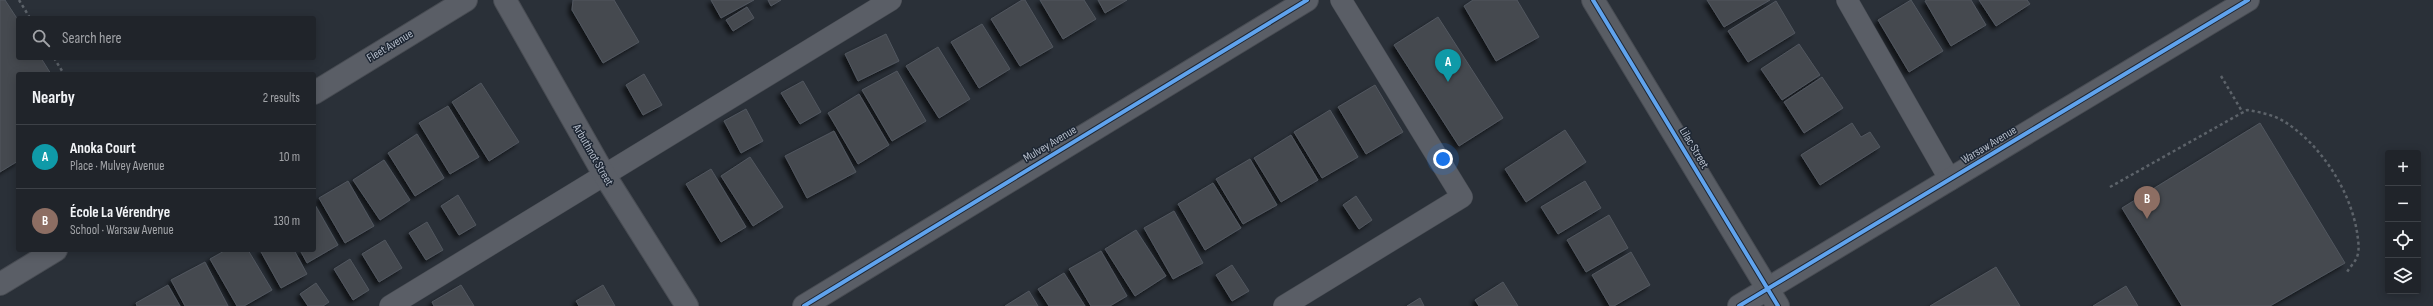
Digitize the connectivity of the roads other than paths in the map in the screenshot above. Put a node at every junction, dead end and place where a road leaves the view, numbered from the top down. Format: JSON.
{"nodes":[{"id":1,"x":466,"y":0,"type":"edge"},
{"id":2,"x":505,"y":0,"type":"edge"},
{"id":3,"x":891,"y":0,"type":"edge"},
{"id":4,"x":1307,"y":0,"type":"edge"},
{"id":5,"x":1341,"y":0,"type":"edge"},
{"id":6,"x":1593,"y":0,"type":"edge"},
{"id":7,"x":1847,"y":0,"type":"edge"},
{"id":8,"x":2248,"y":0,"type":"edge"},
{"id":9,"x":316,"y":92,"type":"edge"},
{"id":10,"x":605,"y":176,"type":"junction"},
{"id":11,"x":1950,"y":180,"type":"junction"},
{"id":12,"x":53,"y":252,"type":"edge"},
{"id":13,"x":0,"y":284,"type":"edge"},
{"id":14,"x":1773,"y":297,"type":"edge"},
{"id":15,"x":390,"y":306,"type":"edge"},
{"id":16,"x":687,"y":306,"type":"edge"},
{"id":17,"x":804,"y":306,"type":"edge"},
{"id":18,"x":1284,"y":306,"type":"edge"},
{"id":19,"x":1739,"y":306,"type":"edge"}],
"edges":[{"from":1,"to":9,"type":"street","name":"Fleet Avenue"},
{"from":2,"to":10,"type":"street","name":"Arbuthnot Street"},
{"from":3,"to":10,"type":"lane"},
{"from":4,"to":17,"type":"street","name":"Mulvey Avenue"},
{"from":5,"to":18,"type":"lane"},
{"from":6,"to":14,"type":"street","name":"Lilac Street"},
{"from":7,"to":11,"type":"lane"},
{"from":8,"to":11,"type":"street","name":"Warsaw Avenue"},
{"from":10,"to":15,"type":"lane"},
{"from":10,"to":16,"type":"street","name":"Arbuthnot Street"},
{"from":11,"to":14,"type":"street","name":"Warsaw Avenue"},
{"from":12,"to":13,"type":"street"},
{"from":14,"to":19,"type":"street","name":"Warsaw Avenue"}]}
